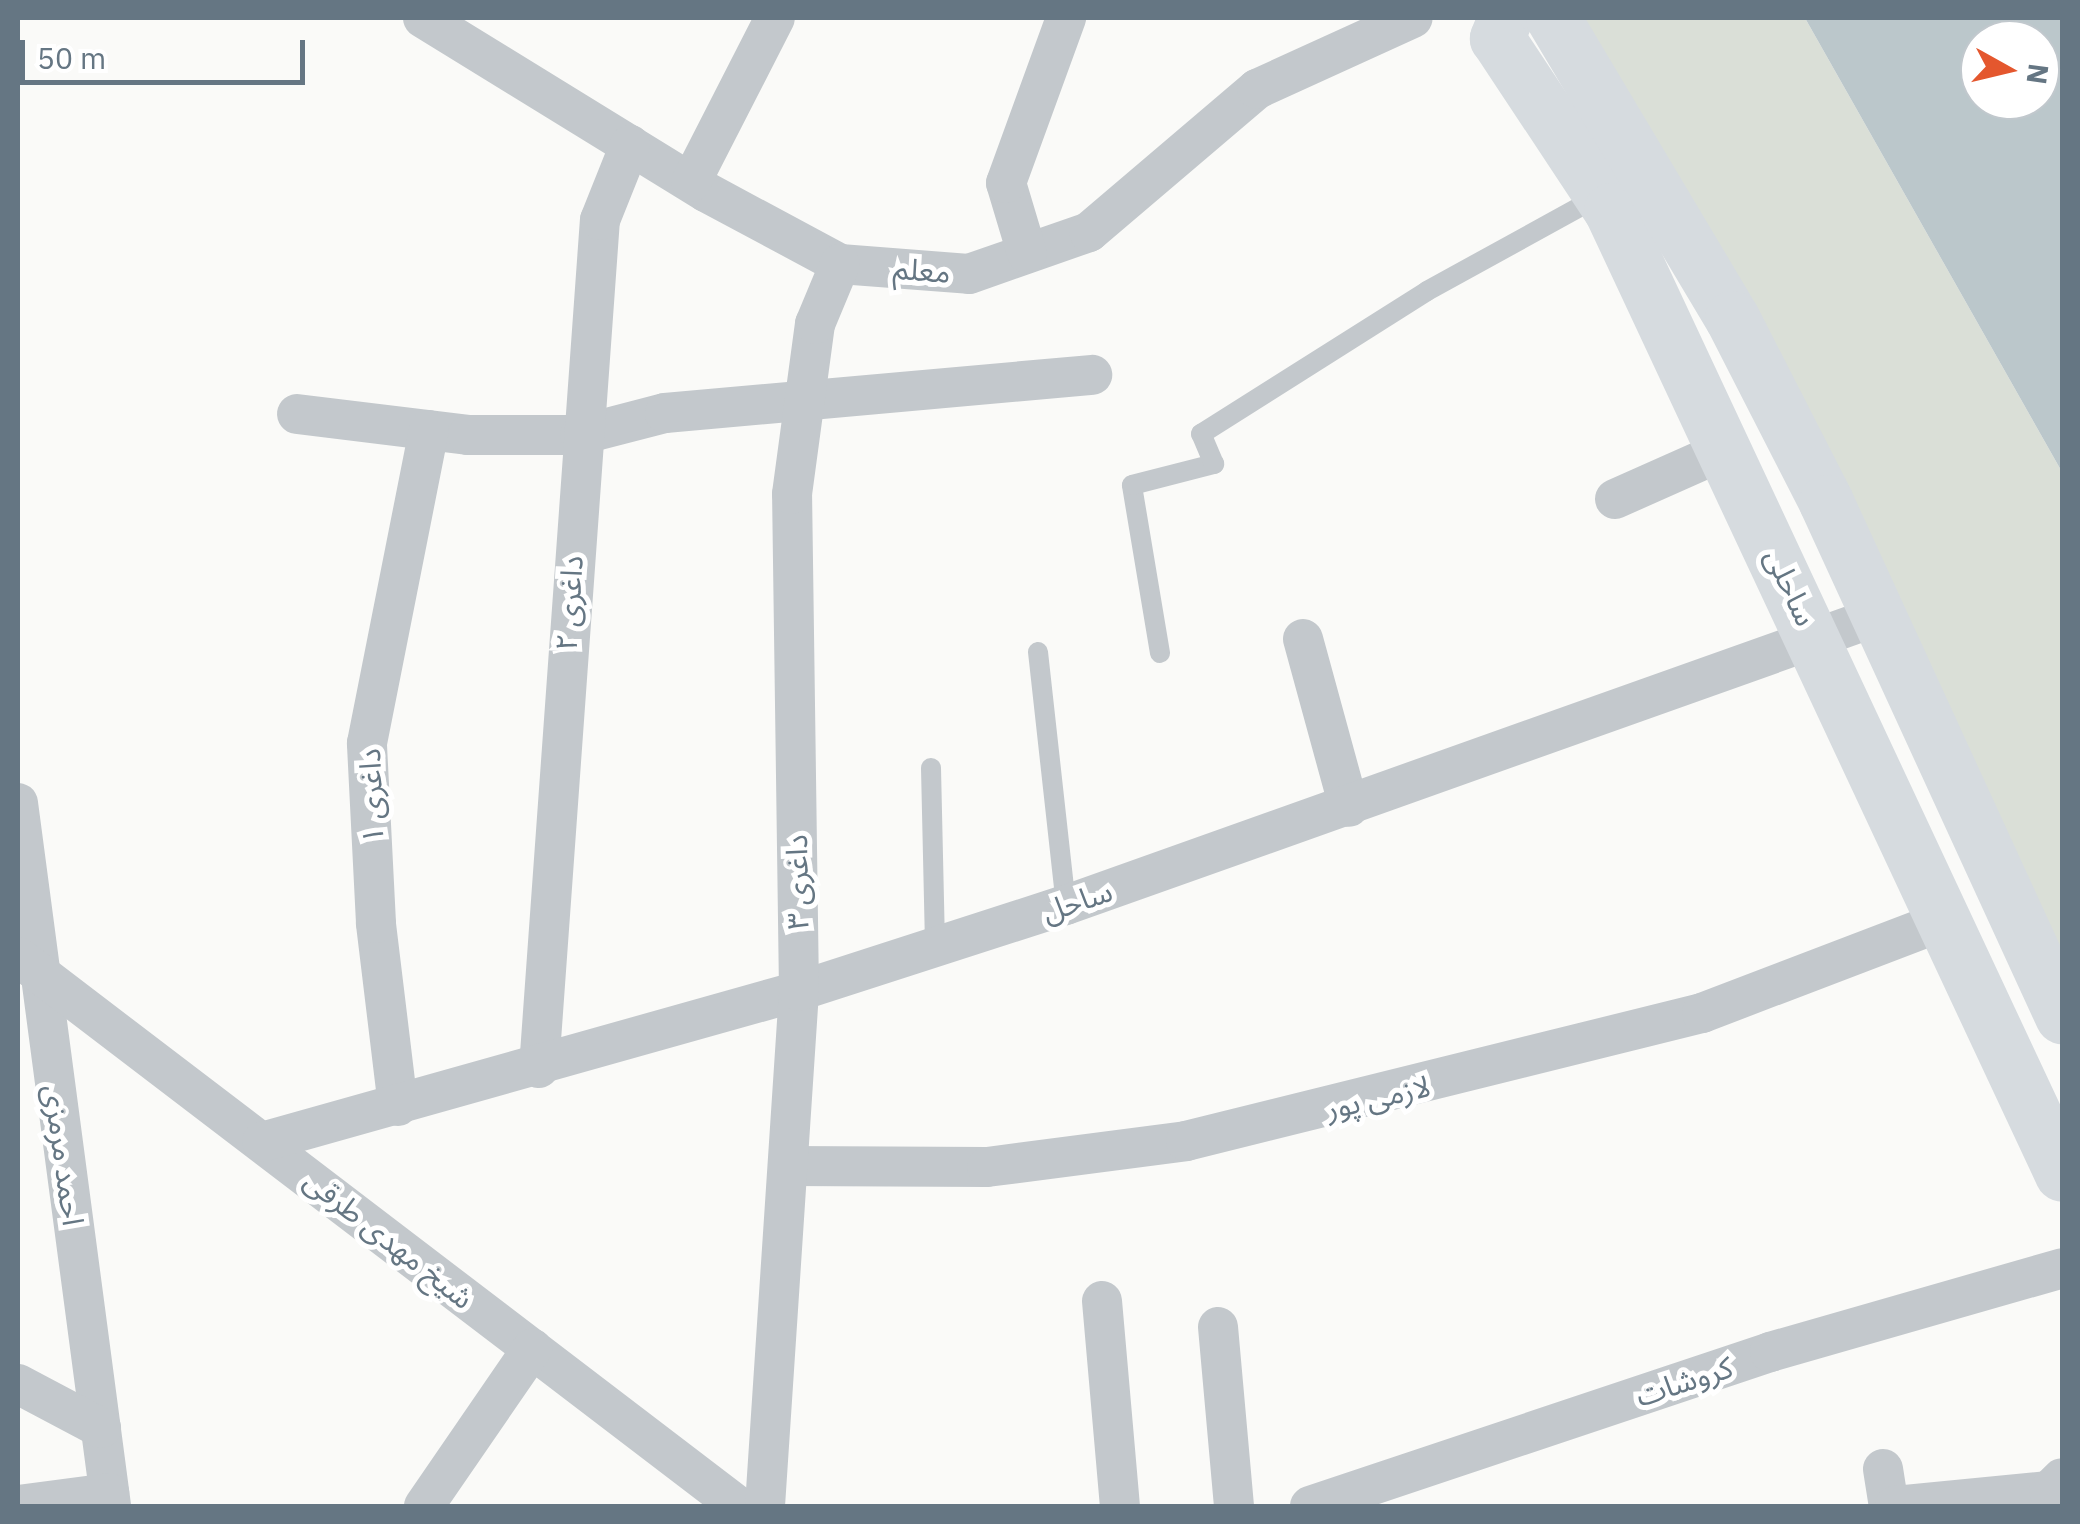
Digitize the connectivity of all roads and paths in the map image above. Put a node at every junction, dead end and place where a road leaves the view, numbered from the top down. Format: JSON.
{"nodes":[{"id":1,"x":424,"y":18,"type":"edge"},
{"id":2,"x":775,"y":18,"type":"edge"},
{"id":3,"x":1066,"y":18,"type":"edge"},
{"id":4,"x":1413,"y":18,"type":"edge"},
{"id":5,"x":1505,"y":18,"type":"edge"},
{"id":6,"x":1554,"y":18,"type":"edge"},
{"id":7,"x":630,"y":145,"type":"junction"},
{"id":8,"x":691,"y":182,"type":"junction"},
{"id":9,"x":1602,"y":196,"type":"junction"},
{"id":10,"x":1026,"y":254,"type":"junction"},
{"id":11,"x":840,"y":264,"type":"junction"},
{"id":12,"x":1092,"y":375,"type":"dead end"},
{"id":13,"x":805,"y":397,"type":"junction"},
{"id":14,"x":297,"y":414,"type":"dead end"},
{"id":15,"x":429,"y":430,"type":"junction"},
{"id":16,"x":580,"y":435,"type":"junction"},
{"id":17,"x":1725,"y":450,"type":"junction"},
{"id":18,"x":1615,"y":499,"type":"dead end"},
{"id":19,"x":1878,"y":616,"type":"junction"},
{"id":20,"x":1303,"y":639,"type":"dead end"},
{"id":21,"x":1815,"y":639,"type":"junction"},
{"id":22,"x":1038,"y":652,"type":"dead end"},
{"id":23,"x":1160,"y":654,"type":"dead end"},
{"id":24,"x":931,"y":768,"type":"dead end"},
{"id":25,"x":18,"y":803,"type":"edge"},
{"id":26,"x":1350,"y":807,"type":"junction"},
{"id":27,"x":24,"y":901,"type":"edge"},
{"id":28,"x":1066,"y":905,"type":"junction"},
{"id":29,"x":1945,"y":920,"type":"junction"},
{"id":30,"x":935,"y":948,"type":"junction"},
{"id":31,"x":29,"y":965,"type":"edge"},
{"id":32,"x":798,"y":991,"type":"junction"},
{"id":33,"x":2062,"y":1016,"type":"edge"},
{"id":34,"x":539,"y":1068,"type":"junction"},
{"id":35,"x":398,"y":1106,"type":"junction"},
{"id":36,"x":262,"y":1142,"type":"junction"},
{"id":37,"x":790,"y":1166,"type":"junction"},
{"id":38,"x":2062,"y":1174,"type":"edge"},
{"id":39,"x":2062,"y":1268,"type":"edge"},
{"id":40,"x":1102,"y":1301,"type":"dead end"},
{"id":41,"x":1218,"y":1327,"type":"dead end"},
{"id":42,"x":532,"y":1349,"type":"junction"},
{"id":43,"x":18,"y":1384,"type":"edge"},
{"id":44,"x":102,"y":1428,"type":"junction"},
{"id":45,"x":2062,"y":1478,"type":"edge"},
{"id":46,"x":1889,"y":1494,"type":"edge"},
{"id":47,"x":110,"y":1500,"type":"edge"},
{"id":48,"x":18,"y":1505,"type":"edge"},
{"id":49,"x":424,"y":1506,"type":"edge"},
{"id":50,"x":738,"y":1506,"type":"edge"},
{"id":51,"x":765,"y":1506,"type":"edge"},
{"id":52,"x":1120,"y":1506,"type":"edge"},
{"id":53,"x":1234,"y":1506,"type":"edge"},
{"id":54,"x":1310,"y":1506,"type":"edge"}],
"edges":[{"from":1,"to":7,"type":"street","name":"معلم"},
{"from":2,"to":8,"type":"street"},
{"from":3,"to":10,"type":"street"},
{"from":4,"to":10,"type":"street","name":"معلم"},
{"from":5,"to":9,"type":"main road","name":"ساحلی"},
{"from":6,"to":19,"type":"main road"},
{"from":7,"to":8,"type":"street","name":"معلم"},
{"from":7,"to":16,"type":"street","name":"داغری ۲"},
{"from":8,"to":11,"type":"street","name":"معلم"},
{"from":9,"to":17,"type":"main road","name":"ساحلی"},
{"from":9,"to":23,"type":"lane"},
{"from":10,"to":11,"type":"street","name":"معلم"},
{"from":11,"to":13,"type":"street","name":"داغری ۳"},
{"from":12,"to":13,"type":"street"},
{"from":13,"to":16,"type":"street"},
{"from":13,"to":32,"type":"street","name":"داغری ۳"},
{"from":14,"to":15,"type":"street"},
{"from":15,"to":16,"type":"street"},
{"from":15,"to":35,"type":"street","name":"داغری ۱"},
{"from":16,"to":34,"type":"street","name":"داغری ۲"},
{"from":17,"to":18,"type":"street"},
{"from":17,"to":21,"type":"main road","name":"ساحلی"},
{"from":19,"to":21,"type":"street","name":"ساحل"},
{"from":19,"to":33,"type":"main road"},
{"from":20,"to":26,"type":"street"},
{"from":21,"to":26,"type":"street","name":"ساحل"},
{"from":21,"to":29,"type":"main road","name":"ساحلی"},
{"from":22,"to":28,"type":"lane"},
{"from":24,"to":30,"type":"lane"},
{"from":25,"to":27,"type":"street","name":"احمد مرمزی"},
{"from":26,"to":28,"type":"street","name":"ساحل"},
{"from":27,"to":31,"type":"street","name":"احمد مرمزی"},
{"from":28,"to":30,"type":"street","name":"ساحل"},
{"from":29,"to":37,"type":"street","name":"لازمی پور"},
{"from":29,"to":38,"type":"main road","name":"ساحلی"},
{"from":30,"to":32,"type":"street","name":"ساحل"},
{"from":31,"to":36,"type":"street","name":"شیخ مهدی طرقی"},
{"from":31,"to":44,"type":"street","name":"احمد مرمزی"},
{"from":32,"to":34,"type":"street","name":"ساحل"},
{"from":32,"to":37,"type":"street","name":"داغری ۳"},
{"from":34,"to":35,"type":"street","name":"ساحل"},
{"from":35,"to":36,"type":"street","name":"ساحل"},
{"from":36,"to":42,"type":"street","name":"شیخ مهدی طرقی"},
{"from":37,"to":51,"type":"street","name":"داغری ۳"},
{"from":39,"to":54,"type":"street","name":"کروشات"},
{"from":40,"to":52,"type":"street"},
{"from":41,"to":53,"type":"street"},
{"from":42,"to":49,"type":"street"},
{"from":42,"to":50,"type":"street","name":"شیخ مهدی طرقی"},
{"from":43,"to":44,"type":"street"},
{"from":44,"to":47,"type":"street","name":"احمد مرمزی"},
{"from":45,"to":46,"type":"street"},
{"from":47,"to":48,"type":"street"}]}
